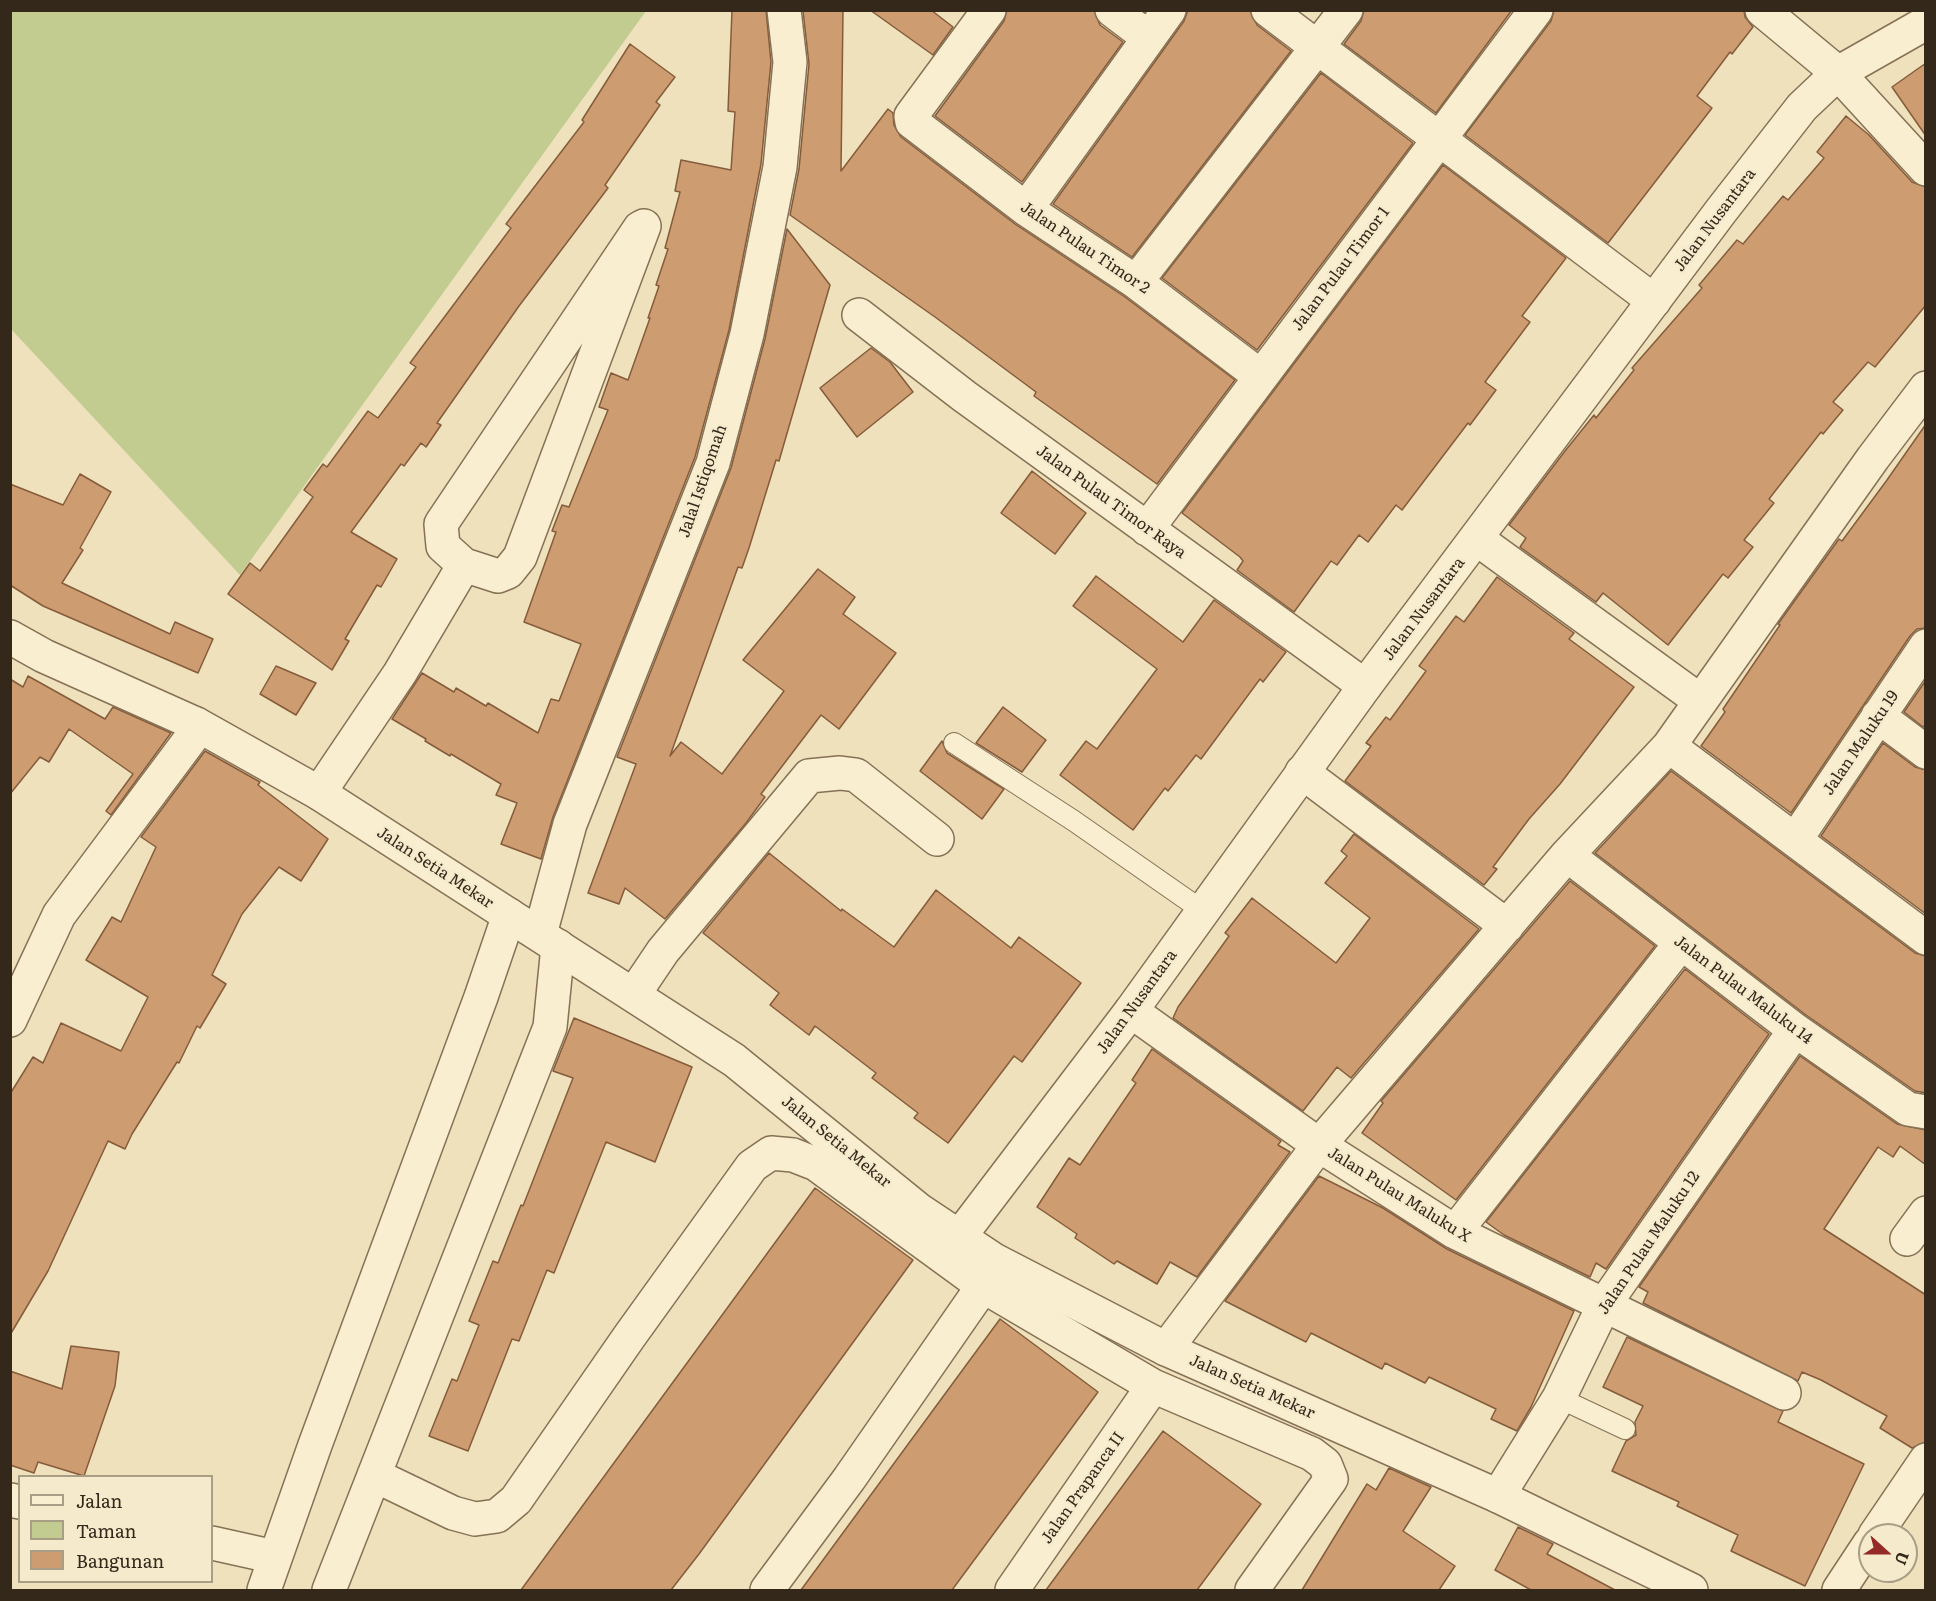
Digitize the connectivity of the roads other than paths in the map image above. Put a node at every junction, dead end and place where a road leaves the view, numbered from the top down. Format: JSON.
{"nodes":[{"id":1,"x":784,"y":10,"type":"edge"},
{"id":2,"x":989,"y":10,"type":"edge"},
{"id":3,"x":1112,"y":10,"type":"edge"},
{"id":4,"x":1169,"y":10,"type":"edge"},
{"id":5,"x":1268,"y":10,"type":"edge"},
{"id":6,"x":1346,"y":10,"type":"edge"},
{"id":7,"x":1536,"y":10,"type":"edge"},
{"id":8,"x":1762,"y":10,"type":"edge"},
{"id":9,"x":1926,"y":23,"type":"edge"},
{"id":10,"x":1149,"y":38,"type":"junction"},
{"id":11,"x":1318,"y":47,"type":"junction"},
{"id":12,"x":1838,"y":73,"type":"junction"},
{"id":13,"x":1439,"y":138,"type":"junction"},
{"id":14,"x":1926,"y":169,"type":"edge"},
{"id":15,"x":1026,"y":209,"type":"junction"},
{"id":16,"x":1136,"y":282,"type":"junction"},
{"id":17,"x":1654,"y":301,"type":"junction"},
{"id":18,"x":859,"y":315,"type":"dead end"},
{"id":19,"x":1260,"y":376,"type":"junction"},
{"id":20,"x":1926,"y":388,"type":"edge"},
{"id":21,"x":1147,"y":529,"type":"junction"},
{"id":22,"x":1477,"y":539,"type":"junction"},
{"id":23,"x":464,"y":565,"type":"junction"},
{"id":24,"x":10,"y":637,"type":"edge"},
{"id":25,"x":1926,"y":646,"type":"edge"},
{"id":26,"x":1365,"y":686,"type":"junction"},
{"id":27,"x":1699,"y":700,"type":"junction"},
{"id":28,"x":1878,"y":716,"type":"junction"},
{"id":29,"x":196,"y":724,"type":"junction"},
{"id":30,"x":954,"y":743,"type":"dead end"},
{"id":31,"x":1669,"y":746,"type":"junction"},
{"id":32,"x":1926,"y":752,"type":"edge"},
{"id":33,"x":1302,"y":772,"type":"junction"},
{"id":34,"x":320,"y":793,"type":"junction"},
{"id":35,"x":937,"y":839,"type":"dead end"},
{"id":36,"x":1796,"y":839,"type":"junction"},
{"id":37,"x":1568,"y":855,"type":"junction"},
{"id":38,"x":1203,"y":911,"type":"junction"},
{"id":39,"x":509,"y":915,"type":"junction"},
{"id":40,"x":1507,"y":926,"type":"junction"},
{"id":41,"x":1926,"y":938,"type":"edge"},
{"id":42,"x":549,"y":940,"type":"junction"},
{"id":43,"x":1681,"y":943,"type":"junction"},
{"id":44,"x":634,"y":994,"type":"junction"},
{"id":45,"x":1131,"y":1011,"type":"junction"},
{"id":46,"x":10,"y":1020,"type":"edge"},
{"id":47,"x":1795,"y":1030,"type":"junction"},
{"id":48,"x":1926,"y":1112,"type":"edge"},
{"id":49,"x":1319,"y":1145,"type":"junction"},
{"id":50,"x":1455,"y":1232,"type":"junction"},
{"id":51,"x":960,"y":1236,"type":"junction"},
{"id":52,"x":983,"y":1286,"type":"junction"},
{"id":53,"x":1604,"y":1305,"type":"junction"},
{"id":54,"x":1166,"y":1348,"type":"junction"},
{"id":55,"x":1153,"y":1386,"type":"junction"},
{"id":56,"x":1784,"y":1393,"type":"dead end"},
{"id":57,"x":1558,"y":1398,"type":"junction"},
{"id":58,"x":1625,"y":1429,"type":"dead end"},
{"id":59,"x":1926,"y":1460,"type":"edge"},
{"id":60,"x":374,"y":1475,"type":"junction"},
{"id":61,"x":1498,"y":1496,"type":"junction"},
{"id":62,"x":1883,"y":1523,"type":"edge"},
{"id":63,"x":213,"y":1543,"type":"edge"},
{"id":64,"x":275,"y":1557,"type":"junction"},
{"id":65,"x":1858,"y":1561,"type":"edge"},
{"id":66,"x":264,"y":1590,"type":"edge"},
{"id":67,"x":329,"y":1590,"type":"edge"},
{"id":68,"x":767,"y":1590,"type":"edge"},
{"id":69,"x":1012,"y":1590,"type":"edge"},
{"id":70,"x":1252,"y":1590,"type":"edge"},
{"id":71,"x":1692,"y":1590,"type":"edge"},
{"id":72,"x":1839,"y":1590,"type":"edge"}],
"edges":[{"from":1,"to":42,"type":"street","name":"Jalal Istiqomah"},
{"from":2,"to":15,"type":"street","name":"Jalan Pulau Timor 2"},
{"from":3,"to":10,"type":"street"},
{"from":4,"to":10,"type":"street"},
{"from":5,"to":11,"type":"street"},
{"from":6,"to":11,"type":"street"},
{"from":7,"to":13,"type":"street","name":"Jalan Pulau Timor 1"},
{"from":8,"to":12,"type":"street"},
{"from":9,"to":12,"type":"street","name":"Jalan Nusantara"},
{"from":10,"to":15,"type":"street"},
{"from":11,"to":13,"type":"street"},
{"from":11,"to":16,"type":"street"},
{"from":12,"to":14,"type":"street"},
{"from":12,"to":17,"type":"street","name":"Jalan Nusantara"},
{"from":13,"to":17,"type":"street"},
{"from":13,"to":19,"type":"street","name":"Jalan Pulau Timor 1"},
{"from":15,"to":16,"type":"street","name":"Jalan Pulau Timor 2"},
{"from":16,"to":19,"type":"street","name":"Jalan Pulau Timor 2"},
{"from":17,"to":22,"type":"street","name":"Jalan Nusantara"},
{"from":18,"to":21,"type":"street","name":"Jalan Pulau Timor Raya"},
{"from":19,"to":21,"type":"street","name":"Jalan Pulau Timor 1"},
{"from":20,"to":27,"type":"street"},
{"from":21,"to":26,"type":"street","name":"Jalan Pulau Timor Raya"},
{"from":22,"to":26,"type":"street","name":"Jalan Nusantara"},
{"from":22,"to":27,"type":"street"},
{"from":23,"to":23,"type":"street"},
{"from":23,"to":34,"type":"street"},
{"from":24,"to":29,"type":"street","name":"Jalan Setia Mekar"},
{"from":25,"to":28,"type":"street","name":"Jalan Maluku 19"},
{"from":26,"to":33,"type":"street","name":"Jalan Nusantara"},
{"from":27,"to":31,"type":"street"},
{"from":28,"to":32,"type":"street"},
{"from":28,"to":36,"type":"street","name":"Jalan Maluku 19"},
{"from":29,"to":34,"type":"street","name":"Jalan Setia Mekar"},
{"from":29,"to":46,"type":"street"},
{"from":30,"to":38,"type":"lane"},
{"from":31,"to":36,"type":"street"},
{"from":31,"to":37,"type":"street"},
{"from":33,"to":38,"type":"street","name":"Jalan Nusantara"},
{"from":33,"to":40,"type":"street"},
{"from":34,"to":39,"type":"street","name":"Jalan Setia Mekar"},
{"from":35,"to":44,"type":"street"},
{"from":36,"to":41,"type":"street"},
{"from":37,"to":40,"type":"street"},
{"from":37,"to":43,"type":"street","name":"Jalan Pulau Maluku 14"},
{"from":38,"to":45,"type":"street","name":"Jalan Nusantara"},
{"from":39,"to":42,"type":"street","name":"Jalan Setia Mekar"},
{"from":39,"to":64,"type":"street"},
{"from":40,"to":49,"type":"street"},
{"from":42,"to":44,"type":"street","name":"Jalan Setia Mekar"},
{"from":42,"to":60,"type":"street","name":"Jalal Istiqomah"},
{"from":43,"to":47,"type":"street","name":"Jalan Pulau Maluku 14"},
{"from":43,"to":50,"type":"street"},
{"from":44,"to":51,"type":"street","name":"Jalan Setia Mekar"},
{"from":45,"to":49,"type":"street","name":"Jalan Pulau Maluku X"},
{"from":45,"to":51,"type":"street","name":"Jalan Nusantara"},
{"from":47,"to":48,"type":"street","name":"Jalan Pulau Maluku 14"},
{"from":47,"to":53,"type":"street","name":"Jalan Pulau Maluku 12"},
{"from":49,"to":50,"type":"street","name":"Jalan Pulau Maluku X"},
{"from":49,"to":54,"type":"street"},
{"from":50,"to":53,"type":"street","name":"Jalan Pulau Maluku X"},
{"from":51,"to":54,"type":"street","name":"Jalan Setia Mekar"},
{"from":52,"to":55,"type":"street"},
{"from":52,"to":60,"type":"street"},
{"from":52,"to":68,"type":"street"},
{"from":53,"to":56,"type":"street","name":"Jalan Pulau Maluku X"},
{"from":53,"to":57,"type":"street","name":"Jalan Pulau Maluku 12"},
{"from":54,"to":61,"type":"street","name":"Jalan Setia Mekar"},
{"from":55,"to":69,"type":"street","name":"Jalan Prapanca II"},
{"from":55,"to":70,"type":"street"},
{"from":57,"to":58,"type":"lane"},
{"from":57,"to":61,"type":"street","name":"Jalan Pulau Maluku 12"},
{"from":59,"to":62,"type":"street"},
{"from":60,"to":67,"type":"street","name":"Jalal Istiqomah"},
{"from":61,"to":71,"type":"street","name":"Jalan Setia Mekar"},
{"from":63,"to":64,"type":"street"},
{"from":64,"to":66,"type":"street"},
{"from":65,"to":72,"type":"street"}]}
